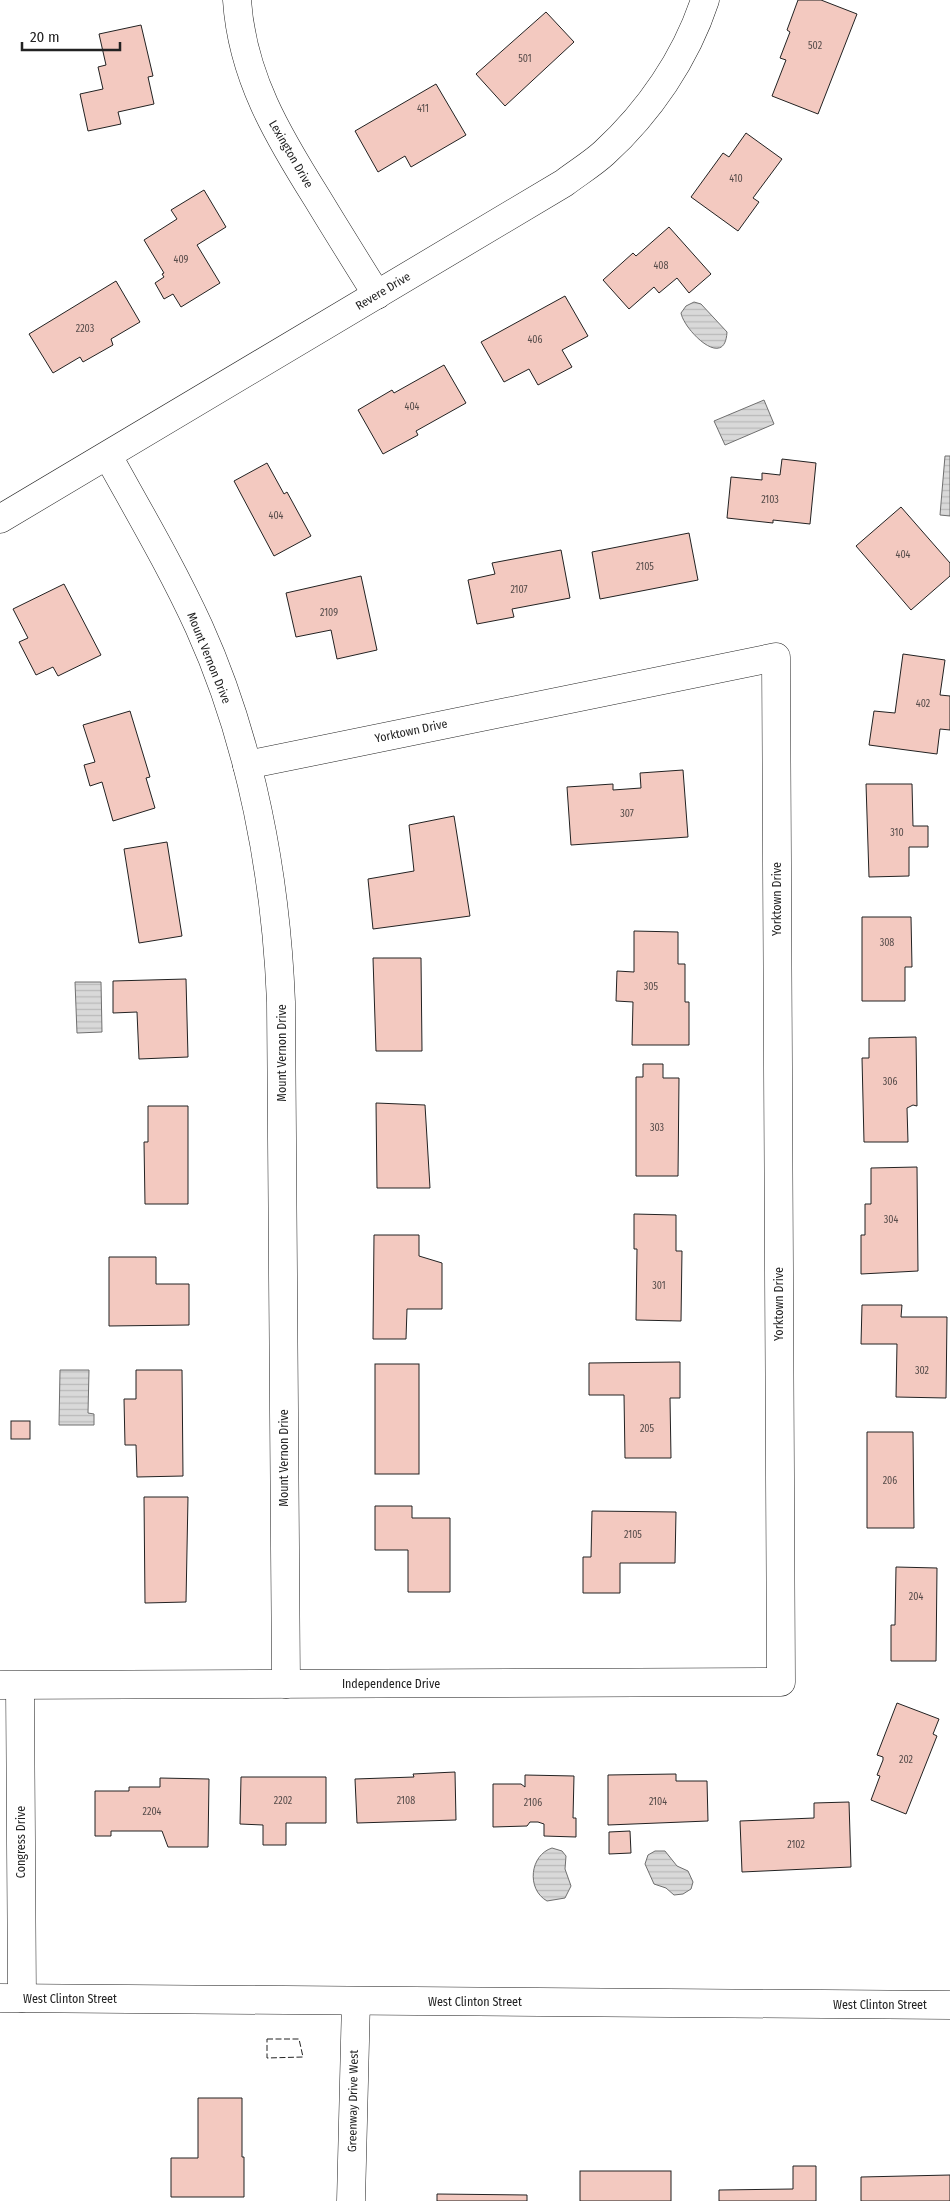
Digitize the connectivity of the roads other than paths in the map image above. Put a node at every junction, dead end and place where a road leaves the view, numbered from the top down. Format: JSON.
{"nodes":[{"id":1,"x":237,"y":0,"type":"edge"},
{"id":2,"x":705,"y":0,"type":"edge"},
{"id":3,"x":377,"y":295,"type":"junction"},
{"id":4,"x":108,"y":456,"type":"junction"},
{"id":5,"x":0,"y":519,"type":"edge"},
{"id":6,"x":247,"y":765,"type":"junction"},
{"id":7,"x":781,"y":1682,"type":"joint"},
{"id":8,"x":286,"y":1684,"type":"junction"},
{"id":9,"x":10,"y":1685,"type":"edge"},
{"id":10,"x":11,"y":1998,"type":"edge"},
{"id":11,"x":356,"y":2001,"type":"junction"},
{"id":12,"x":950,"y":2005,"type":"edge"},
{"id":13,"x":351,"y":2201,"type":"edge"}],
"edges":[{"from":1,"to":3,"type":"street","name":"Lexington Drive"},
{"from":2,"to":3,"type":"street","name":"Revere Drive"},
{"from":3,"to":4,"type":"street","name":"Revere Drive"},
{"from":4,"to":5,"type":"street","name":"Revere Drive"},
{"from":4,"to":6,"type":"street","name":"Mount Vernon Drive"},
{"from":6,"to":7,"type":"street","name":"Yorktown Drive"},
{"from":6,"to":8,"type":"street","name":"Mount Vernon Drive"},
{"from":7,"to":8,"type":"street","name":"Independence Drive"},
{"from":8,"to":9,"type":"street","name":"Independence Drive"},
{"from":9,"to":10,"type":"street","name":"Congress Drive"},
{"from":10,"to":11,"type":"street","name":"West Clinton Street"},
{"from":11,"to":12,"type":"street","name":"West Clinton Street"},
{"from":11,"to":13,"type":"street","name":"Greenway Drive West"}]}
